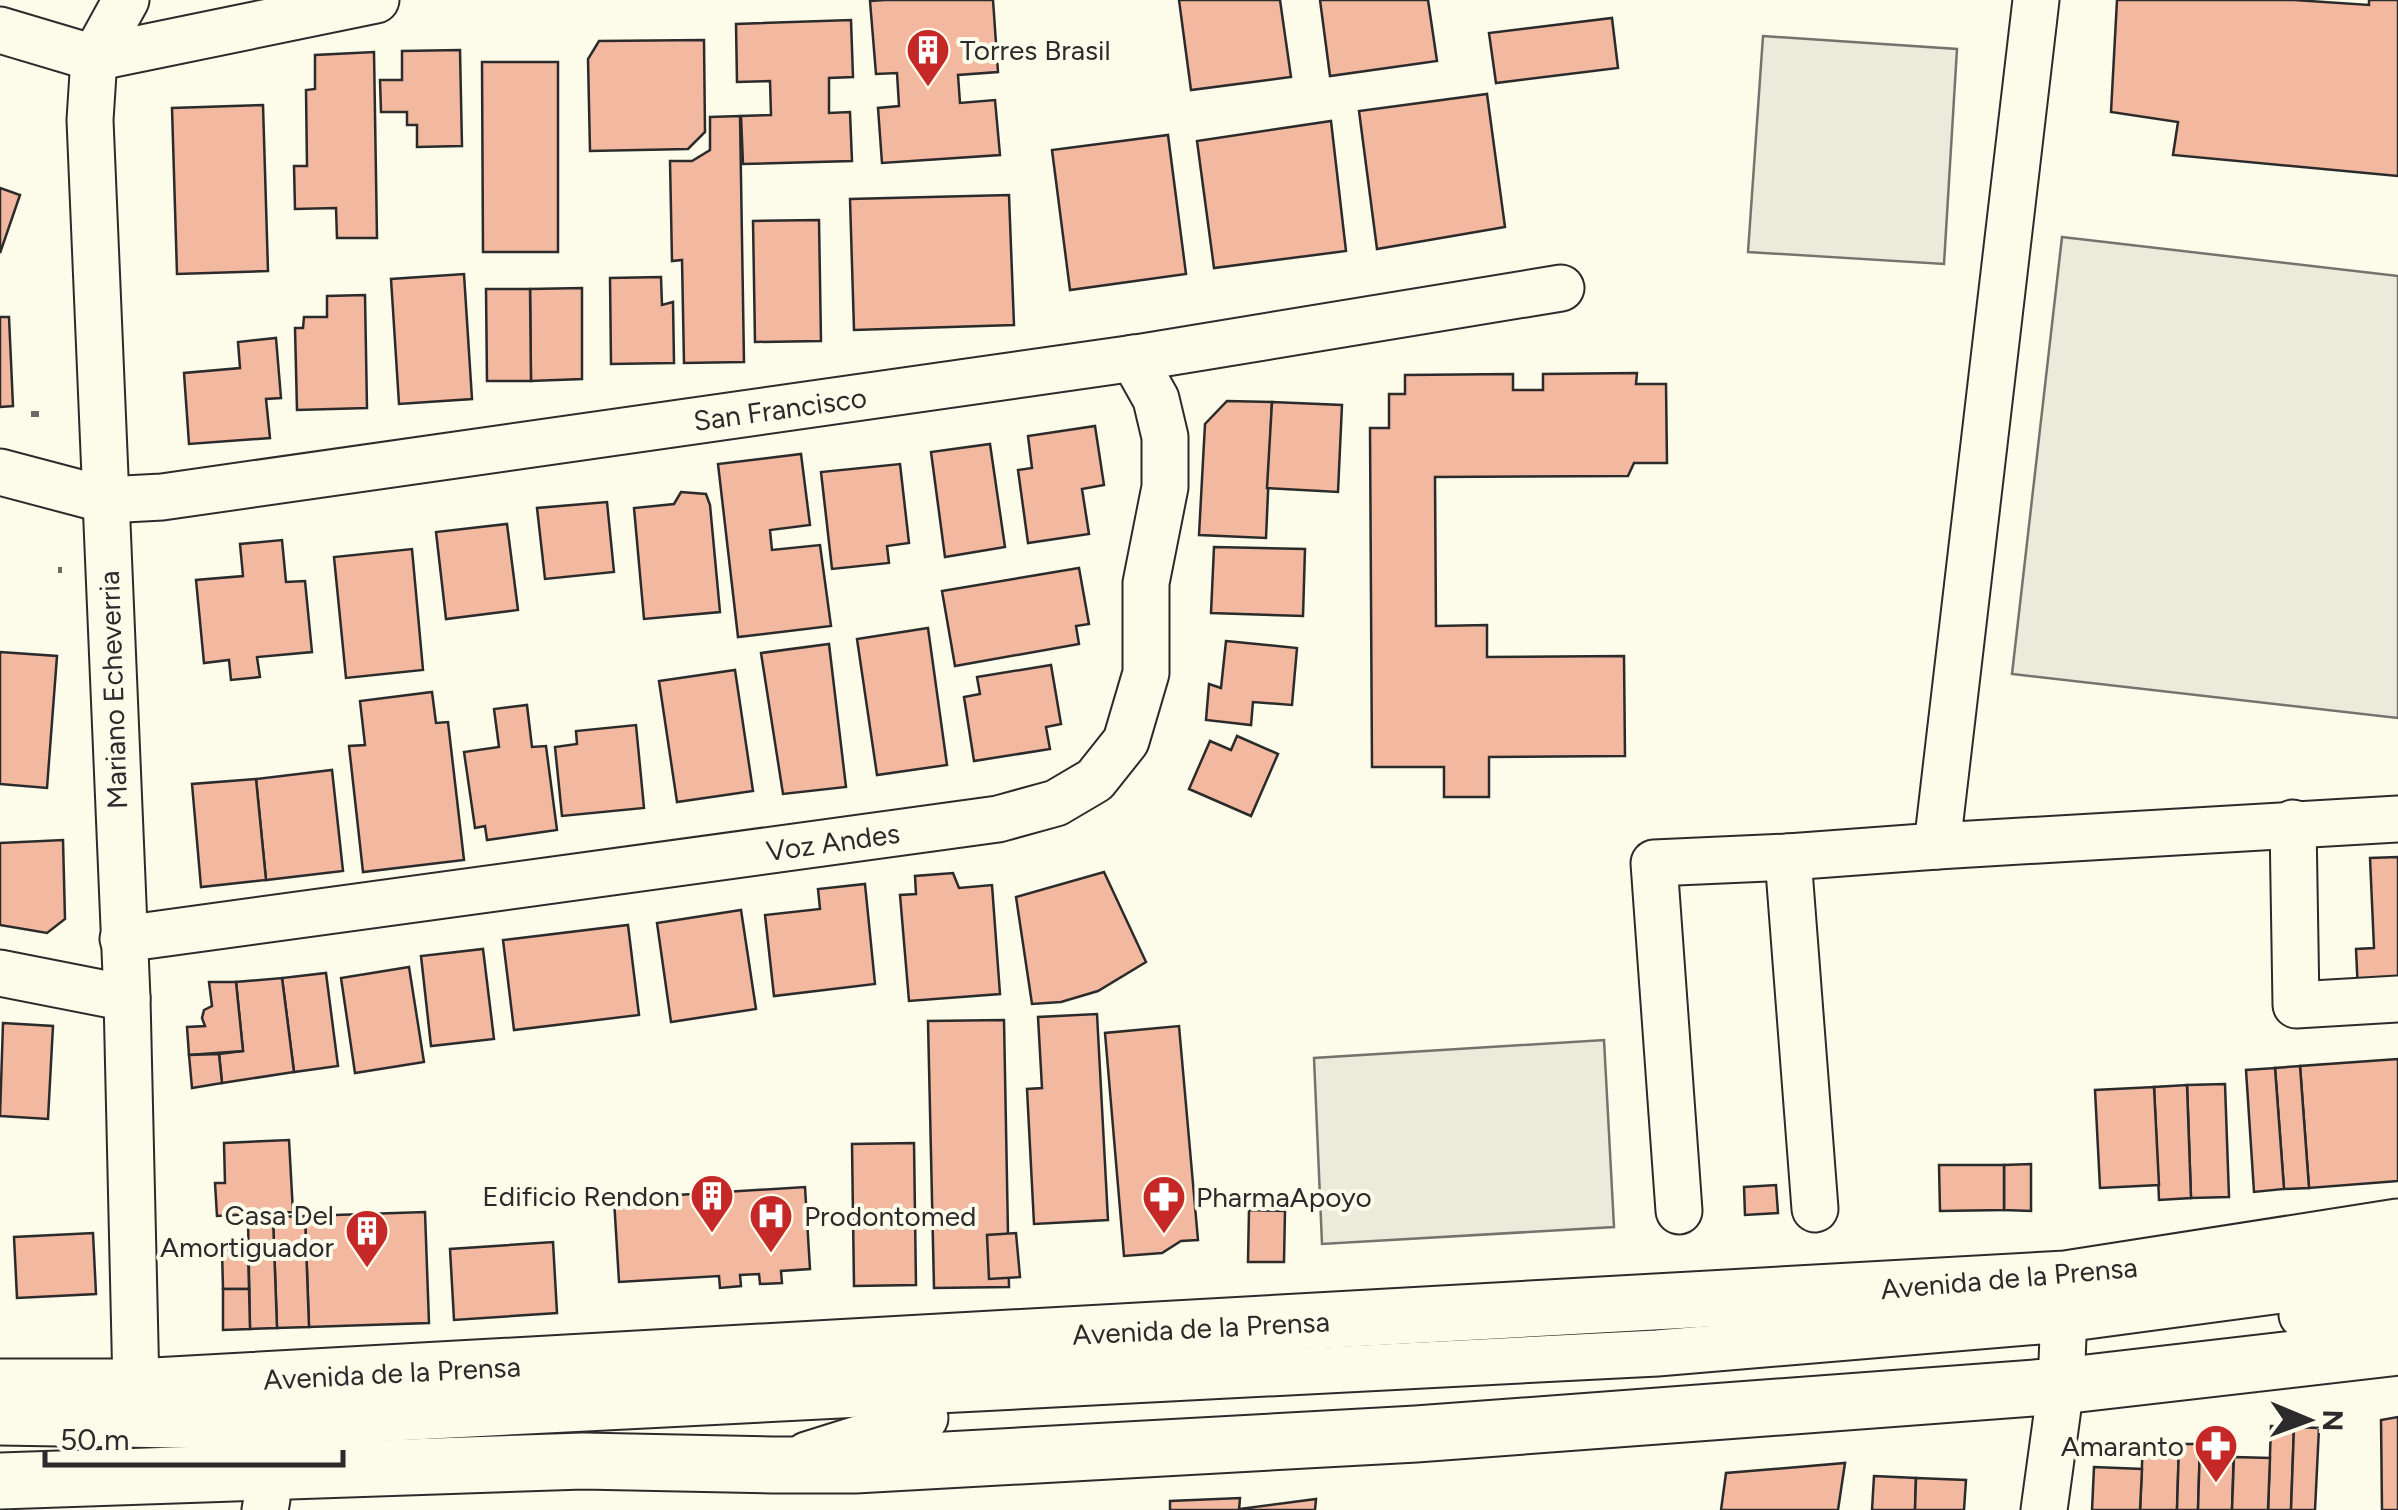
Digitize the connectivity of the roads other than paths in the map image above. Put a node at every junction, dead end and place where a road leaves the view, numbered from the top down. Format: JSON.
{"nodes":[{"id":1,"x":126,"y":0,"type":"edge"},
{"id":2,"x":376,"y":0,"type":"edge"},
{"id":3,"x":2036,"y":0,"type":"edge"},
{"id":4,"x":0,"y":30,"type":"edge"},
{"id":5,"x":94,"y":58,"type":"junction"},
{"id":6,"x":1561,"y":288,"type":"dead end"},
{"id":7,"x":1133,"y":358,"type":"junction"},
{"id":8,"x":0,"y":472,"type":"edge"},
{"id":9,"x":106,"y":500,"type":"junction"},
{"id":10,"x":2398,"y":819,"type":"edge"},
{"id":11,"x":2293,"y":824,"type":"junction"},
{"id":12,"x":1937,"y":846,"type":"junction"},
{"id":13,"x":1788,"y":857,"type":"junction"},
{"id":14,"x":123,"y":939,"type":"junction"},
{"id":15,"x":0,"y":973,"type":"edge"},
{"id":16,"x":127,"y":998,"type":"junction"},
{"id":17,"x":2398,"y":1000,"type":"edge"},
{"id":18,"x":1815,"y":1209,"type":"dead end"},
{"id":19,"x":1680,"y":1212,"type":"dead end"},
{"id":20,"x":2398,"y":1227,"type":"edge"},
{"id":21,"x":2398,"y":1269,"type":"edge"},
{"id":22,"x":2398,"y":1304,"type":"edge"},
{"id":23,"x":2064,"y":1332,"type":"junction"},
{"id":24,"x":2398,"y":1347,"type":"edge"},
{"id":25,"x":0,"y":1387,"type":"edge"},
{"id":26,"x":136,"y":1387,"type":"junction"},
{"id":27,"x":925,"y":1418,"type":"junction"},
{"id":28,"x":0,"y":1422,"type":"edge"},
{"id":29,"x":0,"y":1448,"type":"edge"},
{"id":30,"x":773,"y":1466,"type":"junction"},
{"id":31,"x":0,"y":1481,"type":"edge"},
{"id":32,"x":266,"y":1505,"type":"edge"},
{"id":33,"x":114,"y":1510,"type":"edge"},
{"id":34,"x":2044,"y":1510,"type":"edge"}],
"edges":[{"from":1,"to":5,"type":"street","name":"Mariano Echeverria"},
{"from":2,"to":5,"type":"street"},
{"from":3,"to":12,"type":"street"},
{"from":4,"to":5,"type":"street"},
{"from":5,"to":9,"type":"street","name":"Mariano Echeverria"},
{"from":6,"to":7,"type":"street","name":"San Francisco"},
{"from":7,"to":9,"type":"street","name":"San Francisco"},
{"from":7,"to":14,"type":"street","name":"Voz Andes"},
{"from":8,"to":9,"type":"street","name":"San Francisco"},
{"from":9,"to":14,"type":"street","name":"Mariano Echeverria"},
{"from":10,"to":11,"type":"street"},
{"from":11,"to":12,"type":"street"},
{"from":11,"to":17,"type":"street"},
{"from":12,"to":13,"type":"street"},
{"from":13,"to":18,"type":"street"},
{"from":13,"to":19,"type":"street"},
{"from":14,"to":16,"type":"street","name":"Mariano Echeverria"},
{"from":15,"to":16,"type":"street"},
{"from":16,"to":26,"type":"street","name":"Mariano Echeverria"},
{"from":20,"to":23,"type":"main road","name":"Avenida de la Prensa"},
{"from":21,"to":23,"type":"street"},
{"from":22,"to":23,"type":"street"},
{"from":23,"to":24,"type":"main road","name":"Avenida de la Prensa"},
{"from":23,"to":26,"type":"main road","name":"Avenida de la Prensa"},
{"from":23,"to":27,"type":"street"},
{"from":23,"to":28,"type":"street"},
{"from":23,"to":30,"type":"main road","name":"Avenida de la Prensa"},
{"from":23,"to":34,"type":"street"},
{"from":25,"to":26,"type":"main road","name":"Avenida de la Prensa"},
{"from":27,"to":29,"type":"street"},
{"from":27,"to":30,"type":"street"},
{"from":30,"to":31,"type":"main road","name":"Avenida de la Prensa"},
{"from":30,"to":32,"type":"main road","name":"Avenida de la Prensa"},
{"from":32,"to":33,"type":"main road","name":"Avenida de la Prensa"}]}
